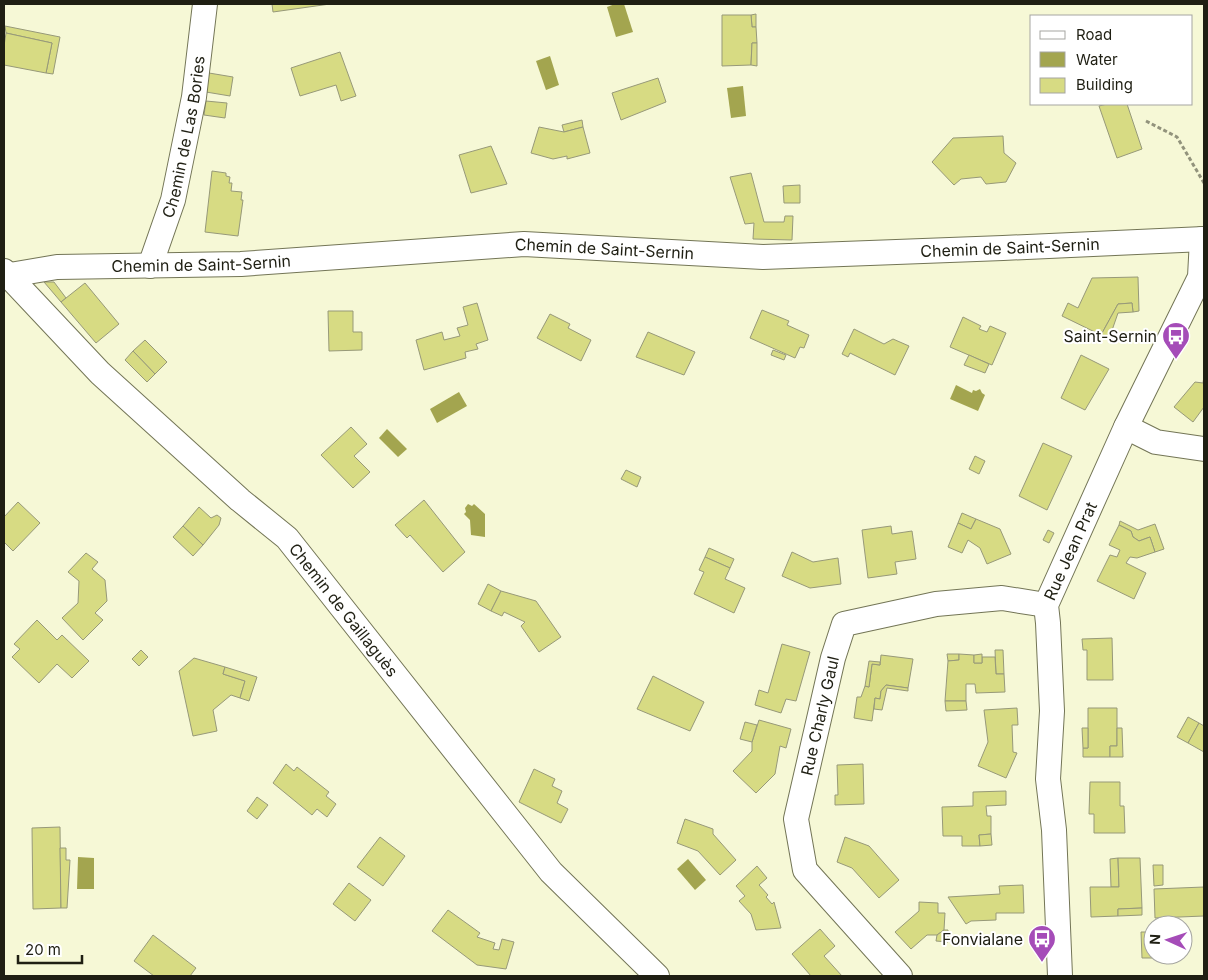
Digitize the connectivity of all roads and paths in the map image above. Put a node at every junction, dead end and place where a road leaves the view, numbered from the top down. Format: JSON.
{"nodes":[{"id":1,"x":205,"y":4,"type":"edge"},
{"id":2,"x":1146,"y":121,"type":"dead end"},
{"id":3,"x":1204,"y":183,"type":"edge"},
{"id":4,"x":1203,"y":239,"type":"edge"},
{"id":5,"x":150,"y":266,"type":"junction"},
{"id":6,"x":5,"y":274,"type":"edge"},
{"id":7,"x":1126,"y":427,"type":"junction"},
{"id":8,"x":1204,"y":449,"type":"edge"},
{"id":9,"x":1046,"y":605,"type":"junction"},
{"id":10,"x":656,"y":976,"type":"edge"},
{"id":11,"x":900,"y":976,"type":"edge"},
{"id":12,"x":1060,"y":976,"type":"edge"}],
"edges":[{"from":1,"to":5,"type":"street","name":"Chemin de Las Bories"},
{"from":2,"to":3,"type":"path"},
{"from":4,"to":5,"type":"street","name":"Chemin de Saint-Sernin"},
{"from":4,"to":7,"type":"street","name":"Rue Jean Prat"},
{"from":5,"to":6,"type":"street","name":"Chemin de Saint-Sernin"},
{"from":6,"to":10,"type":"street","name":"Chemin de Gaillaguès"},
{"from":7,"to":8,"type":"street"},
{"from":7,"to":9,"type":"street","name":"Rue Jean Prat"},
{"from":9,"to":11,"type":"street","name":"Rue Charly Gaul"},
{"from":9,"to":12,"type":"street","name":"Rue Jean Prat"}]}
